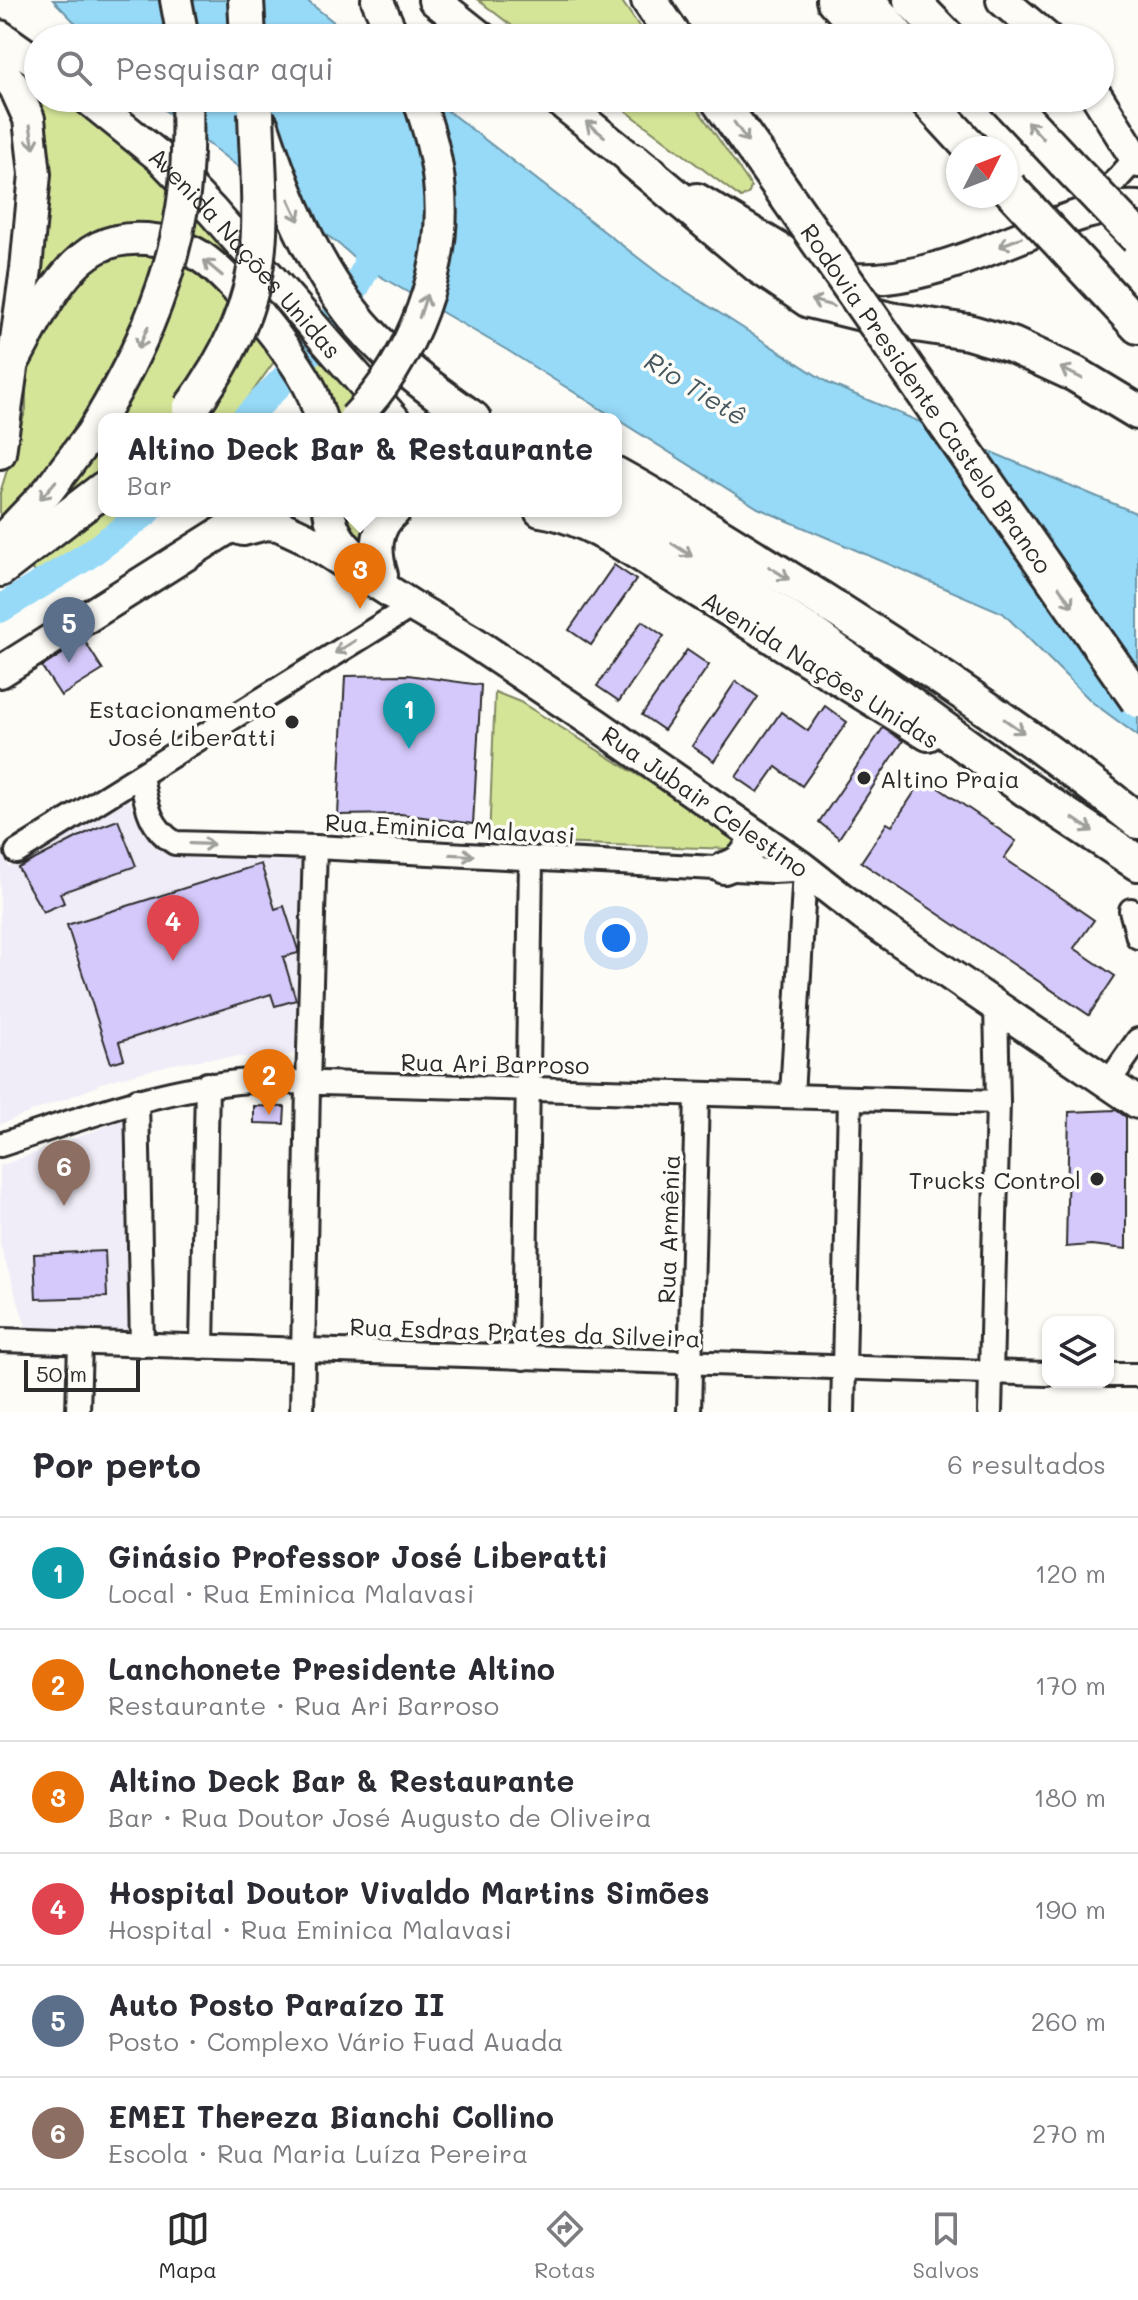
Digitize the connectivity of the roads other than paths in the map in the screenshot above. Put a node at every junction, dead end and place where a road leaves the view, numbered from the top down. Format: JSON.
{"nodes":[{"id":1,"x":176,"y":0,"type":"edge"},
{"id":2,"x":246,"y":0,"type":"edge"},
{"id":3,"x":377,"y":0,"type":"edge"},
{"id":4,"x":434,"y":0,"type":"edge"},
{"id":5,"x":649,"y":0,"type":"edge"},
{"id":6,"x":834,"y":0,"type":"edge"},
{"id":7,"x":867,"y":0,"type":"edge"},
{"id":8,"x":911,"y":0,"type":"edge"},
{"id":9,"x":1002,"y":0,"type":"edge"},
{"id":10,"x":671,"y":23,"type":"edge"},
{"id":11,"x":180,"y":24,"type":"edge"},
{"id":12,"x":247,"y":24,"type":"edge"},
{"id":13,"x":388,"y":24,"type":"edge"},
{"id":14,"x":464,"y":24,"type":"edge"},
{"id":15,"x":856,"y":24,"type":"edge"},
{"id":16,"x":887,"y":24,"type":"edge"},
{"id":17,"x":934,"y":24,"type":"edge"},
{"id":18,"x":1030,"y":24,"type":"edge"},
{"id":19,"x":0,"y":36,"type":"edge"},
{"id":20,"x":24,"y":53,"type":"edge"},
{"id":21,"x":0,"y":67,"type":"edge"},
{"id":22,"x":24,"y":108,"type":"edge"},
{"id":23,"x":26,"y":112,"type":"edge"},
{"id":24,"x":104,"y":112,"type":"edge"},
{"id":25,"x":187,"y":112,"type":"edge"},
{"id":26,"x":255,"y":112,"type":"edge"},
{"id":27,"x":257,"y":112,"type":"edge"},
{"id":28,"x":423,"y":112,"type":"edge"},
{"id":29,"x":573,"y":112,"type":"edge"},
{"id":30,"x":727,"y":112,"type":"edge"},
{"id":31,"x":938,"y":112,"type":"edge"},
{"id":32,"x":956,"y":112,"type":"edge"},
{"id":33,"x":1018,"y":112,"type":"edge"},
{"id":34,"x":1107,"y":112,"type":"edge"},
{"id":35,"x":961,"y":136,"type":"edge"},
{"id":36,"x":967,"y":136,"type":"edge"},
{"id":37,"x":1137,"y":159,"type":"edge"},
{"id":38,"x":634,"y":161,"type":"junction"},
{"id":39,"x":1018,"y":198,"type":"edge"},
{"id":40,"x":1138,"y":207,"type":"edge"},
{"id":41,"x":1087,"y":212,"type":"junction"},
{"id":42,"x":1138,"y":238,"type":"edge"},
{"id":43,"x":1138,"y":326,"type":"edge"},
{"id":44,"x":13,"y":363,"type":"junction"},
{"id":45,"x":1138,"y":412,"type":"edge"},
{"id":46,"x":104,"y":413,"type":"edge"},
{"id":47,"x":186,"y":413,"type":"edge"},
{"id":48,"x":319,"y":413,"type":"edge"},
{"id":49,"x":359,"y":413,"type":"edge"},
{"id":50,"x":389,"y":413,"type":"edge"},
{"id":51,"x":465,"y":413,"type":"edge"},
{"id":52,"x":98,"y":423,"type":"edge"},
{"id":53,"x":0,"y":453,"type":"edge"},
{"id":54,"x":622,"y":478,"type":"edge"},
{"id":55,"x":98,"y":494,"type":"edge"},
{"id":56,"x":622,"y":512,"type":"edge"},
{"id":57,"x":233,"y":517,"type":"edge"},
{"id":58,"x":233,"y":517,"type":"edge"},
{"id":59,"x":236,"y":517,"type":"edge"},
{"id":60,"x":331,"y":517,"type":"edge"},
{"id":61,"x":390,"y":517,"type":"edge"},
{"id":62,"x":565,"y":517,"type":"edge"},
{"id":63,"x":0,"y":541,"type":"edge"},
{"id":64,"x":0,"y":569,"type":"edge"},
{"id":65,"x":382,"y":575,"type":"junction"},
{"id":66,"x":412,"y":606,"type":"junction"},
{"id":67,"x":0,"y":648,"type":"edge"},
{"id":68,"x":0,"y":672,"type":"edge"},
{"id":69,"x":1138,"y":700,"type":"edge"},
{"id":70,"x":141,"y":776,"type":"junction"},
{"id":71,"x":1026,"y":789,"type":"junction"},
{"id":72,"x":1138,"y":821,"type":"edge"},
{"id":73,"x":755,"y":835,"type":"junction"},
{"id":74,"x":315,"y":847,"type":"junction"},
{"id":75,"x":17,"y":852,"type":"dead end"},
{"id":76,"x":531,"y":858,"type":"junction"},
{"id":77,"x":1138,"y":863,"type":"edge"},
{"id":78,"x":724,"y":868,"type":"junction"},
{"id":79,"x":802,"y":868,"type":"junction"},
{"id":80,"x":1131,"y":910,"type":"dead end"},
{"id":81,"x":1138,"y":937,"type":"edge"},
{"id":82,"x":996,"y":1004,"type":"junction"},
{"id":83,"x":1138,"y":1040,"type":"edge"},
{"id":84,"x":1127,"y":1081,"type":"edge"},
{"id":85,"x":207,"y":1084,"type":"junction"},
{"id":86,"x":308,"y":1085,"type":"junction"},
{"id":87,"x":527,"y":1090,"type":"junction"},
{"id":88,"x":697,"y":1095,"type":"junction"},
{"id":89,"x":792,"y":1095,"type":"junction"},
{"id":90,"x":850,"y":1099,"type":"junction"},
{"id":91,"x":137,"y":1100,"type":"junction"},
{"id":92,"x":998,"y":1102,"type":"junction"},
{"id":93,"x":1138,"y":1103,"type":"edge"},
{"id":94,"x":0,"y":1145,"type":"edge"},
{"id":95,"x":0,"y":1340,"type":"edge"},
{"id":96,"x":80,"y":1343,"type":"junction"},
{"id":97,"x":142,"y":1345,"type":"junction"},
{"id":98,"x":202,"y":1347,"type":"junction"},
{"id":99,"x":304,"y":1351,"type":"junction"},
{"id":100,"x":524,"y":1358,"type":"junction"},
{"id":101,"x":690,"y":1364,"type":"junction"},
{"id":102,"x":844,"y":1369,"type":"junction"},
{"id":103,"x":991,"y":1374,"type":"junction"},
{"id":104,"x":1042,"y":1374,"type":"edge"},
{"id":105,"x":1114,"y":1375,"type":"edge"},
{"id":106,"x":1138,"y":1375,"type":"edge"},
{"id":107,"x":78,"y":1412,"type":"edge"},
{"id":108,"x":302,"y":1412,"type":"edge"},
{"id":109,"x":689,"y":1412,"type":"edge"},
{"id":110,"x":843,"y":1412,"type":"edge"},
{"id":111,"x":990,"y":1412,"type":"edge"}],
"edges":[{"from":1,"to":11,"type":"main road"},
{"from":2,"to":12,"type":"highway"},
{"from":3,"to":13,"type":"main road"},
{"from":4,"to":14,"type":"main road"},
{"from":5,"to":10,"type":"highway"},
{"from":6,"to":15,"type":"highway"},
{"from":7,"to":16,"type":"highway"},
{"from":8,"to":17,"type":"highway"},
{"from":9,"to":18,"type":"main road"},
{"from":19,"to":20,"type":"main road"},
{"from":21,"to":22,"type":"main road","one_way":true},
{"from":23,"to":44,"type":"main road","one_way":true},
{"from":24,"to":50,"type":"main road","name":"Avenida Nações Unidas"},
{"from":25,"to":46,"type":"main road","one_way":true,"bridge":true},
{"from":26,"to":47,"type":"highway","bridge":true},
{"from":27,"to":51,"type":"highway","one_way":true,"bridge":true},
{"from":49,"to":28,"type":"main road","one_way":true,"bridge":true},
{"from":38,"to":29,"type":"main road","one_way":true},
{"from":30,"to":69,"type":"highway","name":"Rodovia Presidente Castelo Branco","one_way":true,"bridge":true},
{"from":31,"to":35,"type":"highway"},
{"from":32,"to":36,"type":"highway"},
{"from":42,"to":33,"type":"highway","one_way":true,"bridge":true},
{"from":34,"to":37,"type":"main road"},
{"from":37,"to":41,"type":"street"},
{"from":41,"to":38,"type":"main road","one_way":true},
{"from":45,"to":38,"type":"highway","one_way":true},
{"from":39,"to":43,"type":"highway","bridge":true},
{"from":40,"to":41,"type":"main road"},
{"from":48,"to":44,"type":"main road","one_way":true},
{"from":44,"to":53,"type":"main road"},
{"from":52,"to":63,"type":"main road","one_way":true,"bridge":true},
{"from":54,"to":72,"type":"highway","one_way":true},
{"from":55,"to":64,"type":"highway"},
{"from":56,"to":71,"type":"highway","one_way":true},
{"from":57,"to":67,"type":"main road"},
{"from":58,"to":68,"type":"main road"},
{"from":59,"to":66,"type":"main road"},
{"from":60,"to":65,"type":"main road"},
{"from":61,"to":65,"type":"main road"},
{"from":62,"to":71,"type":"main road","name":"Avenida Nações Unidas"},
{"from":65,"to":66,"type":"main road"},
{"from":66,"to":70,"type":"street","one_way":true},
{"from":66,"to":73,"type":"main road","name":"Rua Jubair Celestino"},
{"from":70,"to":74,"type":"street","name":"Rua Eminica Malavasi","one_way":true},
{"from":70,"to":75,"type":"street"},
{"from":71,"to":77,"type":"highway","name":"Avenida Nações Unidas","one_way":true},
{"from":73,"to":78,"type":"main road"},
{"from":73,"to":79,"type":"main road","name":"Rua Jubair Celestino"},
{"from":74,"to":76,"type":"street","name":"Rua Eminica Malavasi","one_way":true},
{"from":74,"to":86,"type":"street"},
{"from":76,"to":78,"type":"street","name":"Rua Eminica Malavasi"},
{"from":76,"to":87,"type":"street"},
{"from":78,"to":79,"type":"street","name":"Rua Eminica Malavasi"},
{"from":79,"to":82,"type":"main road","name":"Rua Jubair Celestino"},
{"from":79,"to":89,"type":"street"},
{"from":80,"to":81,"type":"street"},
{"from":82,"to":84,"type":"main road","name":"Rua Jubair Celestino"},
{"from":82,"to":92,"type":"street"},
{"from":82,"to":93,"type":"main road","name":"Rua Jubair Celestino"},
{"from":83,"to":84,"type":"street"},
{"from":85,"to":86,"type":"street","name":"Rua Ari Barroso"},
{"from":85,"to":91,"type":"street","name":"Rua Ari Barroso"},
{"from":85,"to":98,"type":"street"},
{"from":86,"to":87,"type":"street","name":"Rua Ari Barroso"},
{"from":86,"to":99,"type":"street"},
{"from":87,"to":88,"type":"street","name":"Rua Ari Barroso"},
{"from":87,"to":100,"type":"street"},
{"from":88,"to":89,"type":"street","name":"Rua Ari Barroso"},
{"from":88,"to":101,"type":"street","name":"Rua Armênia"},
{"from":89,"to":90,"type":"street","name":"Rua Ari Barroso"},
{"from":90,"to":92,"type":"street","name":"Rua Ari Barroso"},
{"from":90,"to":102,"type":"street"},
{"from":91,"to":94,"type":"street","name":"Rua Ari Barroso"},
{"from":91,"to":97,"type":"street"},
{"from":92,"to":103,"type":"street"},
{"from":95,"to":96,"type":"street","name":"Rua Esdras Prates da Silveira"},
{"from":96,"to":97,"type":"street","name":"Rua Esdras Prates da Silveira"},
{"from":96,"to":107,"type":"street"},
{"from":97,"to":98,"type":"street","name":"Rua Esdras Prates da Silveira"},
{"from":98,"to":99,"type":"street","name":"Rua Esdras Prates da Silveira"},
{"from":99,"to":100,"type":"street","name":"Rua Esdras Prates da Silveira"},
{"from":99,"to":108,"type":"street"},
{"from":100,"to":101,"type":"street","name":"Rua Esdras Prates da Silveira"},
{"from":101,"to":102,"type":"street","name":"Rua Esdras Prates da Silveira"},
{"from":101,"to":109,"type":"street","name":"Rua Armênia"},
{"from":102,"to":103,"type":"street","name":"Rua Esdras Prates da Silveira"},
{"from":102,"to":110,"type":"street"},
{"from":103,"to":104,"type":"street","name":"Rua Esdras Prates da Silveira"},
{"from":103,"to":111,"type":"street"},
{"from":105,"to":106,"type":"street"}]}
